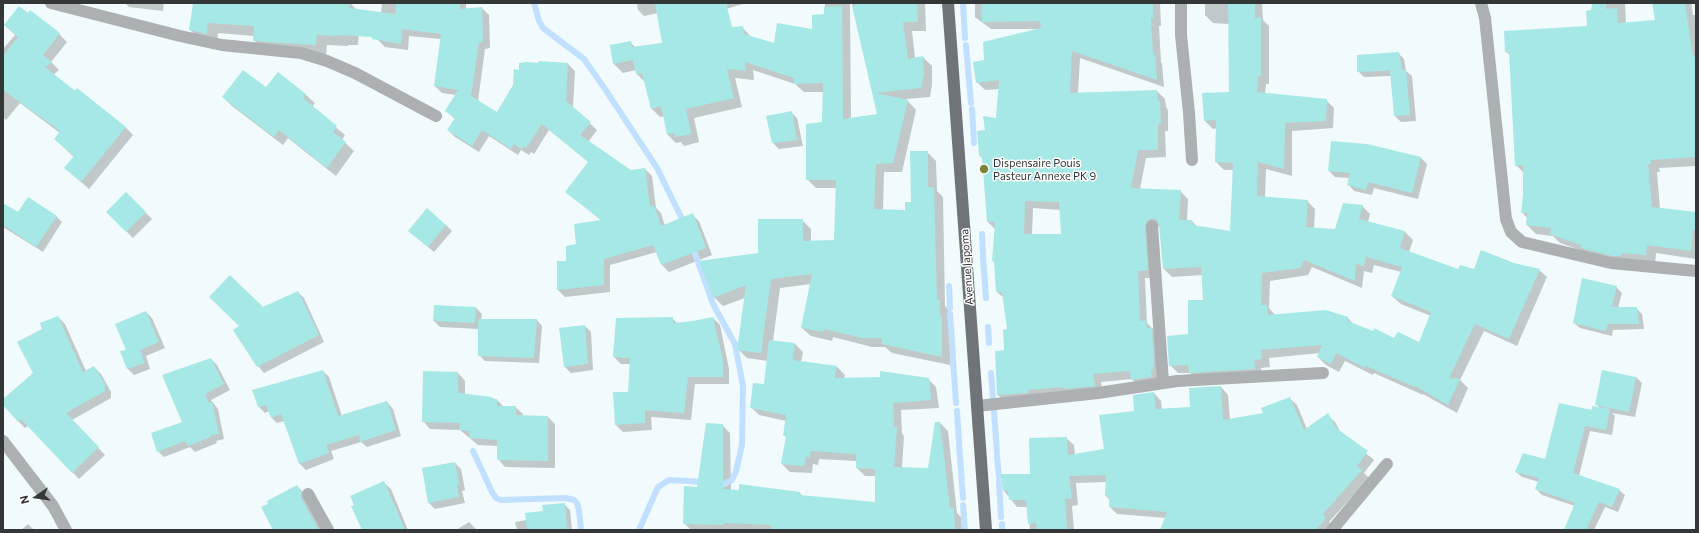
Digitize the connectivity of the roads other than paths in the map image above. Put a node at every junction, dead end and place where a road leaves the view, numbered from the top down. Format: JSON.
{"nodes":[{"id":1,"x":51,"y":3,"type":"edge"},
{"id":2,"x":948,"y":3,"type":"edge"},
{"id":3,"x":1182,"y":3,"type":"edge"},
{"id":4,"x":1481,"y":3,"type":"edge"},
{"id":5,"x":436,"y":116,"type":"dead end"},
{"id":6,"x":1192,"y":160,"type":"dead end"},
{"id":7,"x":1152,"y":226,"type":"dead end"},
{"id":8,"x":1696,"y":271,"type":"edge"},
{"id":9,"x":1324,"y":372,"type":"dead end"},
{"id":10,"x":1163,"y":382,"type":"junction"},
{"id":11,"x":977,"y":406,"type":"junction"},
{"id":12,"x":3,"y":441,"type":"edge"},
{"id":13,"x":1387,"y":464,"type":"dead end"},
{"id":14,"x":308,"y":494,"type":"dead end"},
{"id":15,"x":66,"y":530,"type":"edge"},
{"id":16,"x":328,"y":530,"type":"edge"},
{"id":17,"x":986,"y":530,"type":"edge"},
{"id":18,"x":1332,"y":530,"type":"edge"}],
"edges":[{"from":1,"to":5,"type":"street"},
{"from":2,"to":11,"type":"main road","name":"Avenue Japoma"},
{"from":3,"to":6,"type":"street"},
{"from":4,"to":8,"type":"street"},
{"from":7,"to":10,"type":"street"},
{"from":9,"to":10,"type":"street"},
{"from":10,"to":11,"type":"street"},
{"from":11,"to":17,"type":"main road","name":"Avenue Japoma"},
{"from":12,"to":15,"type":"street"},
{"from":13,"to":18,"type":"street"},
{"from":14,"to":16,"type":"street"}]}
